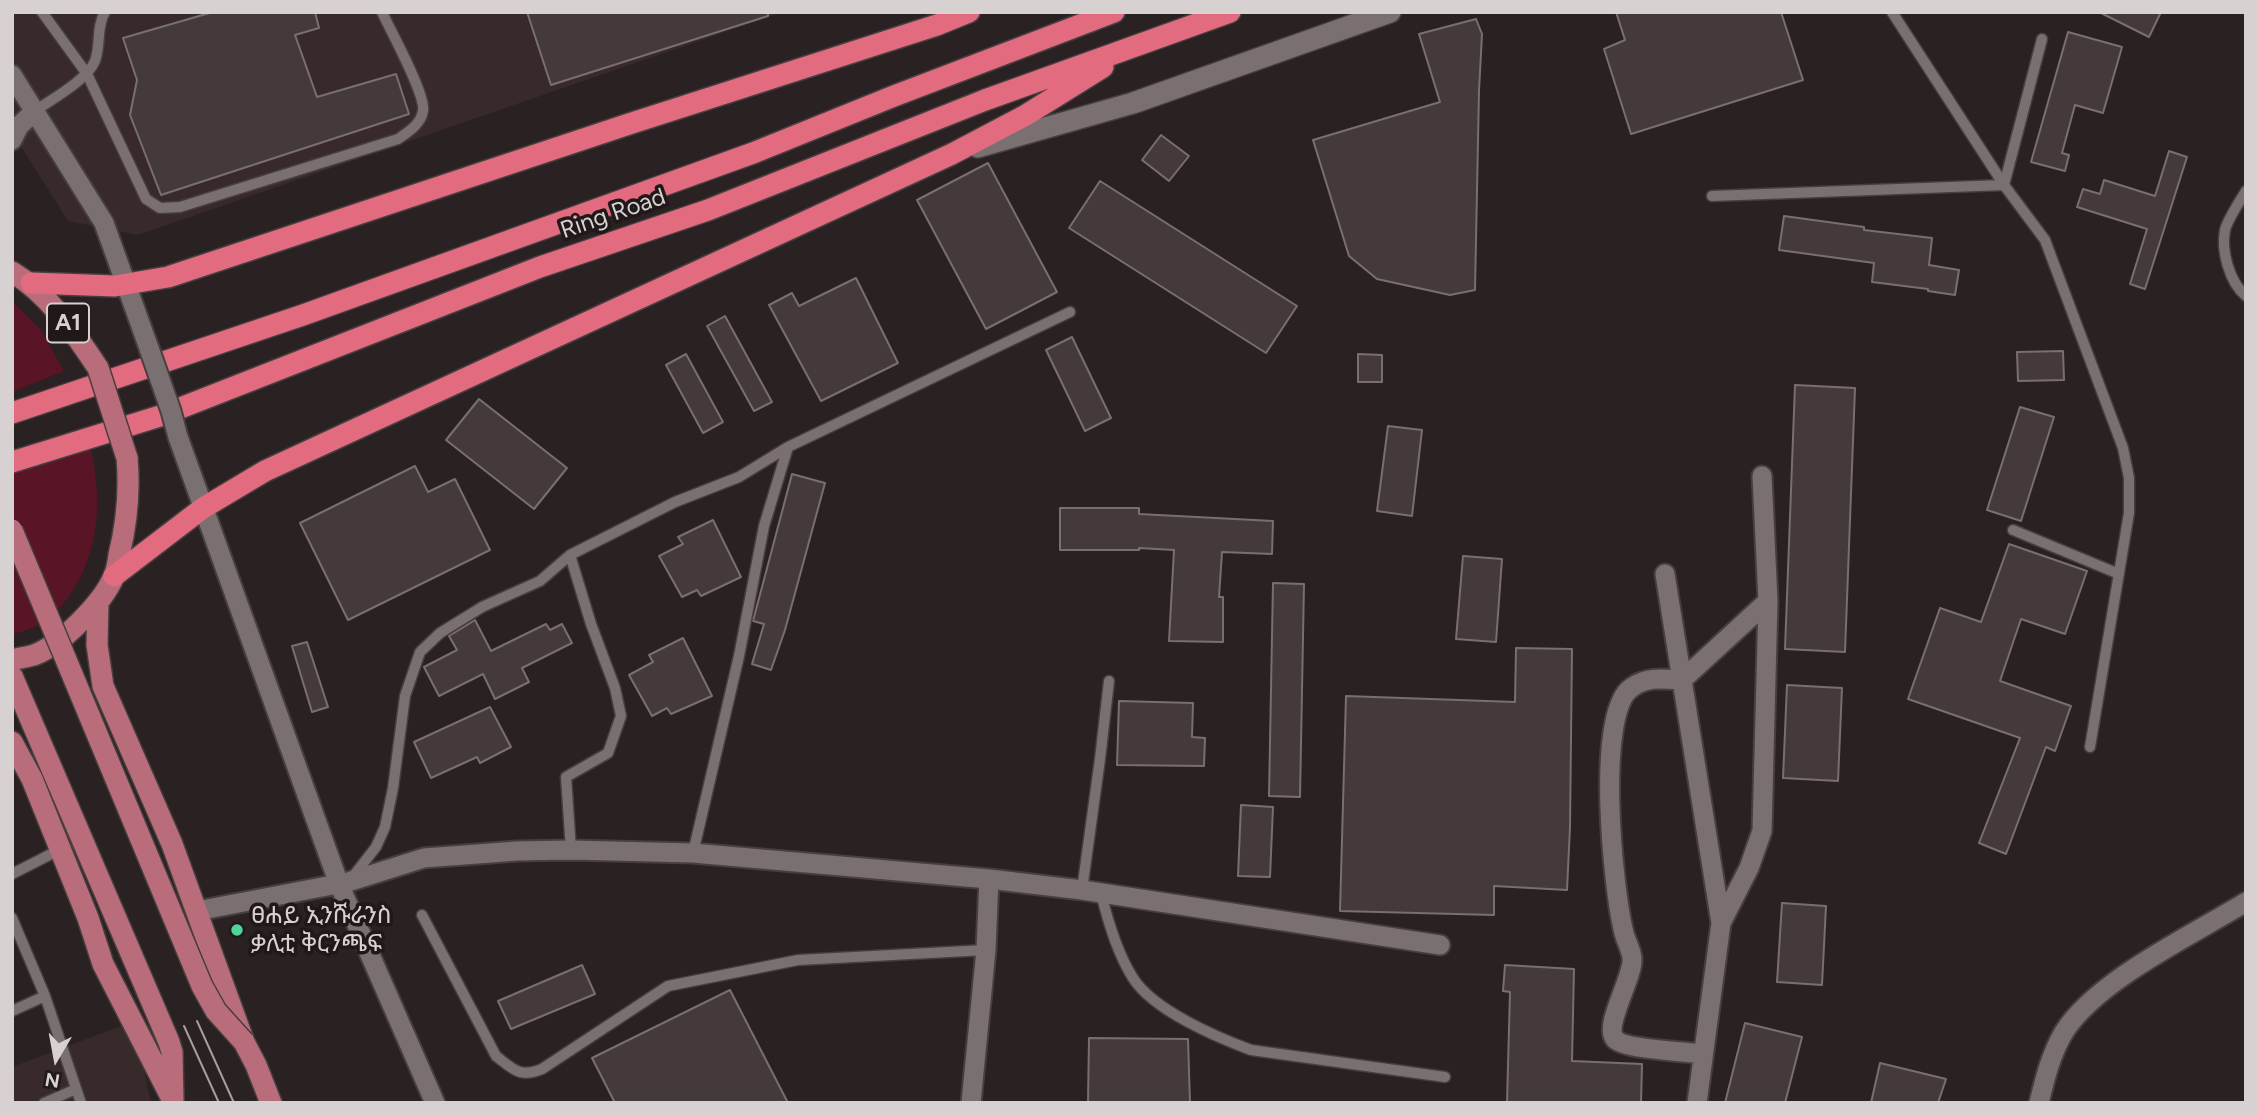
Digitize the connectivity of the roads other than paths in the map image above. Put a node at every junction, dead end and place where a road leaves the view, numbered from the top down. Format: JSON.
{"nodes":[{"id":1,"x":42,"y":12,"type":"edge"},
{"id":2,"x":104,"y":12,"type":"edge"},
{"id":3,"x":382,"y":12,"type":"edge"},
{"id":4,"x":969,"y":12,"type":"edge"},
{"id":5,"x":1114,"y":12,"type":"edge"},
{"id":6,"x":1230,"y":12,"type":"edge"},
{"id":7,"x":1390,"y":12,"type":"edge"},
{"id":8,"x":1892,"y":12,"type":"edge"},
{"id":9,"x":2042,"y":39,"type":"dead end"},
{"id":10,"x":1138,"y":45,"type":"junction"},
{"id":11,"x":87,"y":74,"type":"junction"},
{"id":12,"x":12,"y":75,"type":"edge"},
{"id":13,"x":35,"y":111,"type":"junction"},
{"id":14,"x":12,"y":140,"type":"edge"},
{"id":15,"x":953,"y":154,"type":"junction"},
{"id":16,"x":2004,"y":185,"type":"junction"},
{"id":17,"x":2246,"y":191,"type":"edge"},
{"id":18,"x":1712,"y":196,"type":"dead end"},
{"id":19,"x":12,"y":272,"type":"edge"},
{"id":20,"x":31,"y":283,"type":"junction"},
{"id":21,"x":126,"y":285,"type":"junction"},
{"id":22,"x":2246,"y":296,"type":"edge"},
{"id":23,"x":1070,"y":312,"type":"dead end"},
{"id":24,"x":12,"y":413,"type":"edge"},
{"id":25,"x":788,"y":447,"type":"junction"},
{"id":26,"x":12,"y":462,"type":"edge"},
{"id":27,"x":1762,"y":476,"type":"dead end"},
{"id":28,"x":203,"y":508,"type":"junction"},
{"id":29,"x":12,"y":530,"type":"edge"},
{"id":30,"x":2013,"y":530,"type":"dead end"},
{"id":31,"x":570,"y":555,"type":"junction"},
{"id":32,"x":2119,"y":573,"type":"junction"},
{"id":33,"x":1665,"y":574,"type":"dead end"},
{"id":34,"x":114,"y":576,"type":"junction"},
{"id":35,"x":98,"y":601,"type":"junction"},
{"id":36,"x":1768,"y":601,"type":"junction"},
{"id":37,"x":12,"y":660,"type":"edge"},
{"id":38,"x":12,"y":676,"type":"edge"},
{"id":39,"x":1682,"y":680,"type":"junction"},
{"id":40,"x":1109,"y":681,"type":"dead end"},
{"id":41,"x":12,"y":741,"type":"edge"},
{"id":42,"x":2090,"y":747,"type":"dead end"},
{"id":43,"x":59,"y":850,"type":"junction"},
{"id":44,"x":571,"y":850,"type":"junction"},
{"id":45,"x":692,"y":853,"type":"junction"},
{"id":46,"x":12,"y":874,"type":"edge"},
{"id":47,"x":989,"y":878,"type":"junction"},
{"id":48,"x":344,"y":883,"type":"junction"},
{"id":49,"x":1091,"y":892,"type":"junction"},
{"id":50,"x":2246,"y":902,"type":"edge"},
{"id":51,"x":197,"y":911,"type":"junction"},
{"id":52,"x":422,"y":915,"type":"dead end"},
{"id":53,"x":12,"y":918,"type":"edge"},
{"id":54,"x":1721,"y":923,"type":"junction"},
{"id":55,"x":1440,"y":944,"type":"dead end"},
{"id":56,"x":986,"y":950,"type":"junction"},
{"id":57,"x":45,"y":996,"type":"junction"},
{"id":58,"x":12,"y":1010,"type":"edge"},
{"id":59,"x":244,"y":1042,"type":"junction"},
{"id":60,"x":1703,"y":1054,"type":"junction"},
{"id":61,"x":1445,"y":1077,"type":"dead end"},
{"id":62,"x":76,"y":1089,"type":"junction"},
{"id":63,"x":173,"y":1101,"type":"edge"},
{"id":64,"x":44,"y":1103,"type":"edge"},
{"id":65,"x":81,"y":1103,"type":"edge"},
{"id":66,"x":271,"y":1103,"type":"edge"},
{"id":67,"x":435,"y":1103,"type":"edge"},
{"id":68,"x":971,"y":1103,"type":"edge"},
{"id":69,"x":1696,"y":1103,"type":"edge"},
{"id":70,"x":2039,"y":1103,"type":"edge"}],
"edges":[{"from":1,"to":11,"type":"lane"},
{"from":2,"to":11,"type":"lane"},
{"from":3,"to":11,"type":"lane"},
{"from":4,"to":21,"type":"highway"},
{"from":5,"to":24,"type":"highway","name":"Ring Road"},
{"from":6,"to":10,"type":"highway","name":"Ring Road"},
{"from":7,"to":15,"type":"street"},
{"from":8,"to":16,"type":"lane"},
{"from":9,"to":16,"type":"lane"},
{"from":10,"to":15,"type":"highway"},
{"from":10,"to":26,"type":"highway","name":"Ring Road"},
{"from":11,"to":13,"type":"lane"},
{"from":12,"to":13,"type":"street"},
{"from":13,"to":14,"type":"street"},
{"from":13,"to":21,"type":"street"},
{"from":15,"to":28,"type":"highway"},
{"from":16,"to":18,"type":"lane"},
{"from":16,"to":32,"type":"lane"},
{"from":17,"to":22,"type":"lane"},
{"from":19,"to":20,"type":"main road","number":"A1"},
{"from":20,"to":21,"type":"highway"},
{"from":20,"to":34,"type":"main road","number":"A1","bridge":true},
{"from":21,"to":28,"type":"street","bridge":true},
{"from":23,"to":25,"type":"lane"},
{"from":25,"to":31,"type":"lane"},
{"from":25,"to":45,"type":"lane"},
{"from":27,"to":36,"type":"street"},
{"from":28,"to":34,"type":"highway"},
{"from":28,"to":48,"type":"street"},
{"from":29,"to":59,"type":"main road","bridge":true},
{"from":30,"to":32,"type":"lane"},
{"from":31,"to":44,"type":"lane"},
{"from":31,"to":48,"type":"lane"},
{"from":32,"to":42,"type":"lane"},
{"from":33,"to":39,"type":"street"},
{"from":34,"to":35,"type":"main road"},
{"from":35,"to":37,"type":"main road"},
{"from":35,"to":51,"type":"main road"},
{"from":36,"to":39,"type":"street"},
{"from":36,"to":54,"type":"street"},
{"from":38,"to":63,"type":"main road"},
{"from":39,"to":54,"type":"street"},
{"from":39,"to":60,"type":"street"},
{"from":40,"to":49,"type":"lane"},
{"from":41,"to":43,"type":"main road"},
{"from":43,"to":46,"type":"lane"},
{"from":43,"to":63,"type":"main road"},
{"from":44,"to":45,"type":"street"},
{"from":44,"to":48,"type":"street"},
{"from":45,"to":47,"type":"street"},
{"from":47,"to":49,"type":"street"},
{"from":47,"to":56,"type":"street"},
{"from":48,"to":51,"type":"street"},
{"from":48,"to":67,"type":"street"},
{"from":49,"to":55,"type":"street"},
{"from":49,"to":61,"type":"lane"},
{"from":50,"to":70,"type":"street"},
{"from":51,"to":59,"type":"main road"},
{"from":52,"to":56,"type":"lane"},
{"from":53,"to":57,"type":"lane"},
{"from":54,"to":60,"type":"street"},
{"from":56,"to":68,"type":"street"},
{"from":57,"to":58,"type":"lane"},
{"from":57,"to":62,"type":"lane"},
{"from":59,"to":66,"type":"main road"},
{"from":60,"to":69,"type":"street"},
{"from":62,"to":64,"type":"lane"},
{"from":62,"to":65,"type":"lane"}]}
